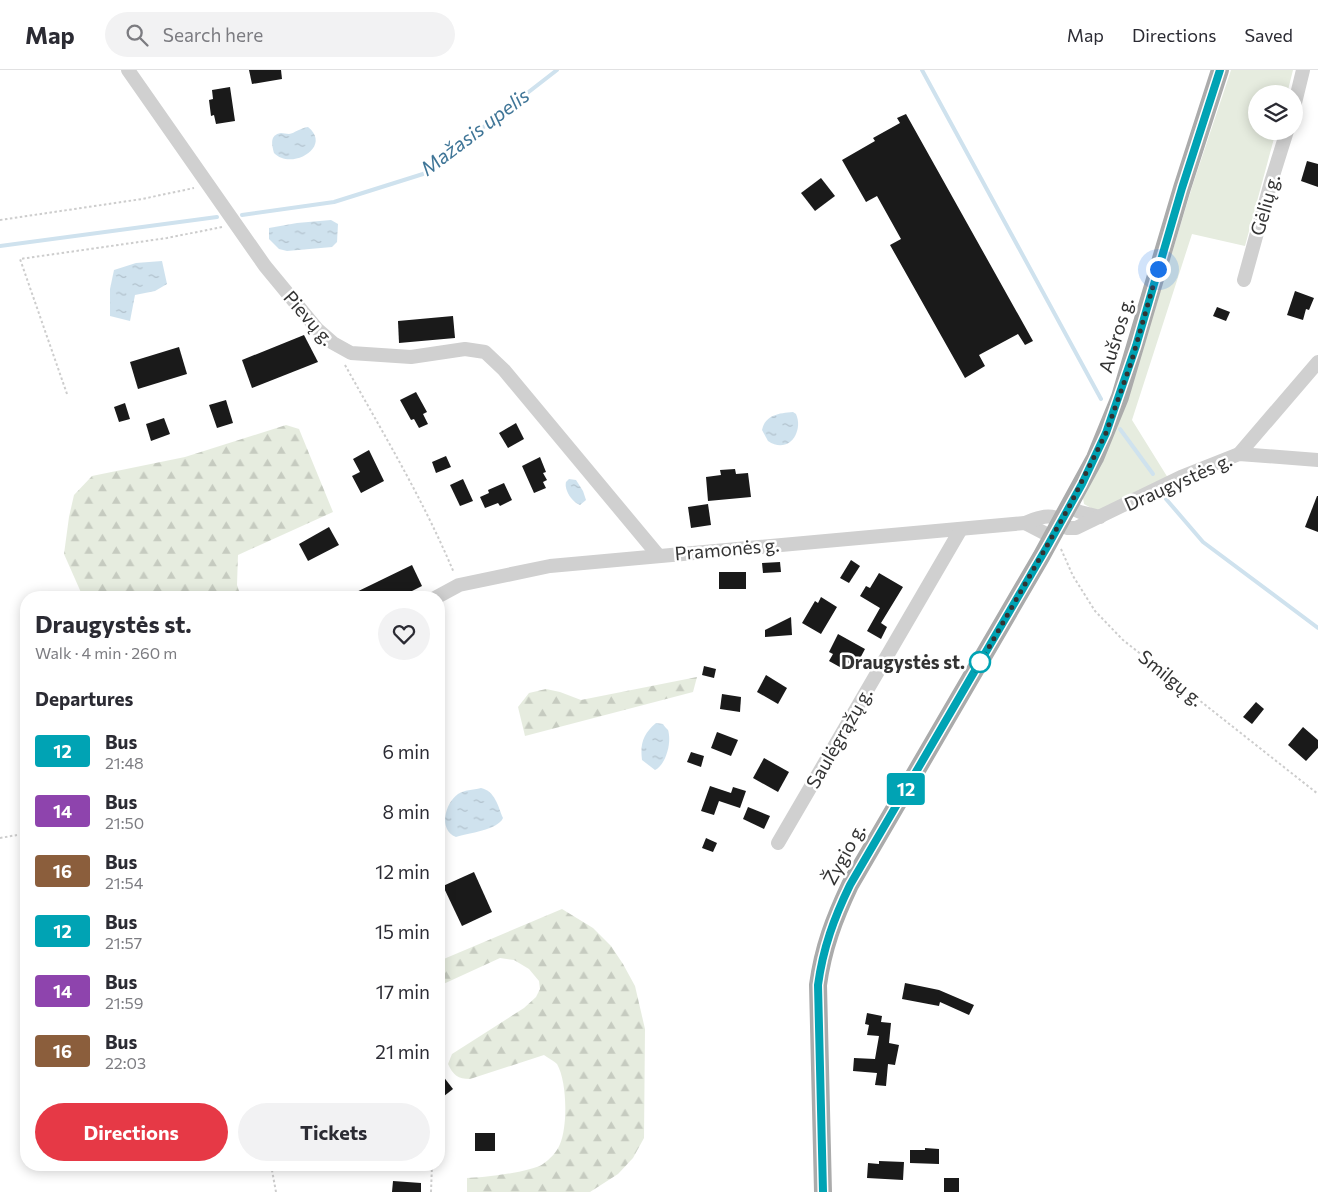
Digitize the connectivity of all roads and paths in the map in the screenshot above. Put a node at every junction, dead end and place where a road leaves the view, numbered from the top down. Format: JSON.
{"nodes":[{"id":1,"x":128,"y":70,"type":"edge"},
{"id":2,"x":1220,"y":70,"type":"edge"},
{"id":3,"x":1303,"y":70,"type":"edge"},
{"id":4,"x":1299,"y":85,"type":"edge"},
{"id":5,"x":1284,"y":140,"type":"edge"},
{"id":6,"x":209,"y":184,"type":"junction"},
{"id":7,"x":0,"y":220,"type":"edge"},
{"id":8,"x":237,"y":224,"type":"junction"},
{"id":9,"x":1244,"y":280,"type":"dead end"},
{"id":10,"x":333,"y":343,"type":"junction"},
{"id":11,"x":1318,"y":362,"type":"edge"},
{"id":12,"x":67,"y":394,"type":"dead end"},
{"id":13,"x":1239,"y":454,"type":"junction"},
{"id":14,"x":1318,"y":460,"type":"edge"},
{"id":15,"x":1100,"y":517,"type":"junction"},
{"id":16,"x":1061,"y":522,"type":"junction"},
{"id":17,"x":1025,"y":523,"type":"junction"},
{"id":18,"x":961,"y":529,"type":"junction"},
{"id":19,"x":658,"y":555,"type":"junction"},
{"id":20,"x":459,"y":585,"type":"junction"},
{"id":21,"x":445,"y":593,"type":"edge"},
{"id":22,"x":1318,"y":794,"type":"edge"},
{"id":23,"x":18,"y":835,"type":"dead end"},
{"id":24,"x":0,"y":838,"type":"edge"},
{"id":25,"x":778,"y":843,"type":"dead end"},
{"id":26,"x":272,"y":1171,"type":"edge"},
{"id":27,"x":432,"y":1171,"type":"edge"},
{"id":28,"x":276,"y":1192,"type":"edge"},
{"id":29,"x":431,"y":1192,"type":"edge"},
{"id":30,"x":823,"y":1192,"type":"edge"}],
"edges":[{"from":1,"to":6,"type":"street","name":"Pievų g."},
{"from":2,"to":16,"type":"main road","name":"Aušros g."},
{"from":3,"to":4,"type":"street"},
{"from":5,"to":9,"type":"street","name":"Gėlių g."},
{"from":6,"to":7,"type":"path"},
{"from":6,"to":8,"type":"street","name":"Pievų g."},
{"from":8,"to":10,"type":"street","name":"Pievų g."},
{"from":8,"to":12,"type":"path"},
{"from":10,"to":19,"type":"street"},
{"from":10,"to":20,"type":"path","name":"Pievų g."},
{"from":11,"to":13,"type":"street"},
{"from":13,"to":14,"type":"street","name":"Draugystės g."},
{"from":13,"to":15,"type":"street","name":"Draugystės g."},
{"from":15,"to":16,"type":"street"},
{"from":15,"to":16,"type":"street","name":"Draugystės g."},
{"from":16,"to":17,"type":"street"},
{"from":16,"to":17,"type":"street","name":"Pramonės g."},
{"from":16,"to":22,"type":"path","name":"Smilgų g."},
{"from":16,"to":30,"type":"main road","name":"Žygio g."},
{"from":17,"to":18,"type":"street","name":"Pramonės g."},
{"from":18,"to":19,"type":"street","name":"Pramonės g."},
{"from":18,"to":25,"type":"street","name":"Saulėgrąžų g."},
{"from":19,"to":20,"type":"street","name":"Pramonės g."},
{"from":20,"to":21,"type":"street","name":"Pramonės g."},
{"from":23,"to":24,"type":"path"},
{"from":26,"to":28,"type":"path"},
{"from":27,"to":29,"type":"path"}]}
